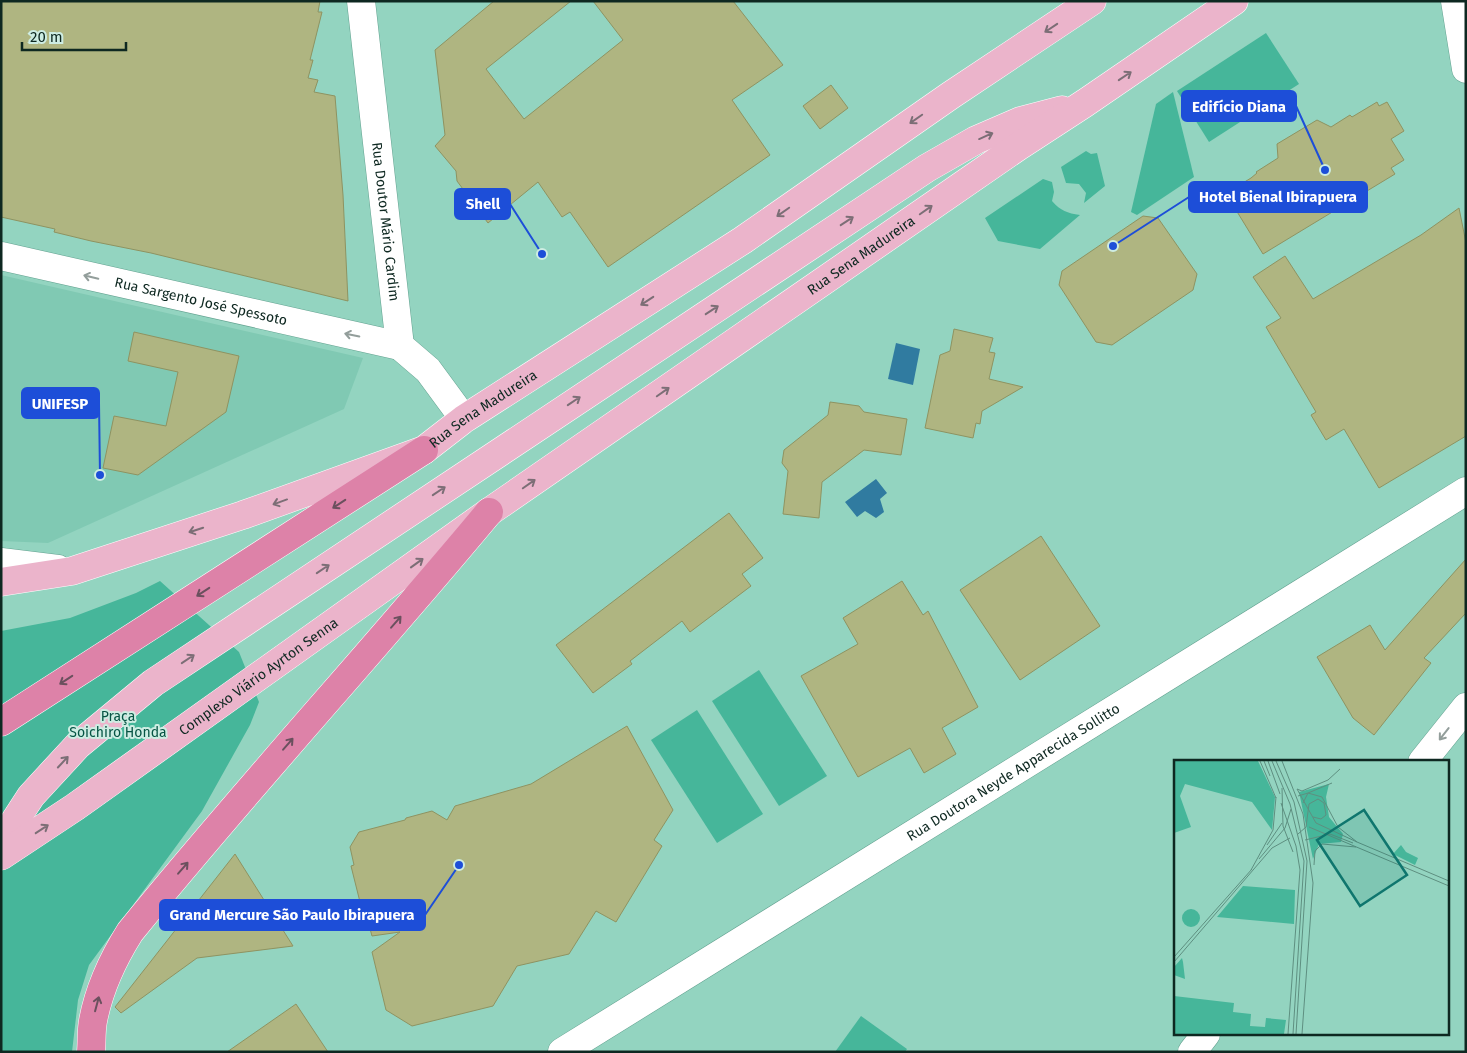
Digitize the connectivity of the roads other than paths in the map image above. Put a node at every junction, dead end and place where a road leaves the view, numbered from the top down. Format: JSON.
{"nodes":[{"id":1,"x":361,"y":1,"type":"edge"},
{"id":2,"x":1092,"y":1,"type":"edge"},
{"id":3,"x":1234,"y":1,"type":"edge"},
{"id":4,"x":1455,"y":1,"type":"edge"},
{"id":5,"x":1466,"y":69,"type":"edge"},
{"id":6,"x":1085,"y":103,"type":"junction"},
{"id":7,"x":1,"y":256,"type":"edge"},
{"id":8,"x":400,"y":346,"type":"junction"},
{"id":9,"x":464,"y":419,"type":"junction"},
{"id":10,"x":424,"y":450,"type":"junction"},
{"id":11,"x":1466,"y":491,"type":"edge"},
{"id":12,"x":489,"y":512,"type":"junction"},
{"id":13,"x":1,"y":562,"type":"edge"},
{"id":14,"x":72,"y":571,"type":"junction"},
{"id":15,"x":1,"y":582,"type":"edge"},
{"id":16,"x":1466,"y":707,"type":"edge"},
{"id":17,"x":1,"y":722,"type":"edge"},
{"id":18,"x":1424,"y":760,"type":"edge"},
{"id":19,"x":1,"y":842,"type":"edge"},
{"id":20,"x":1,"y":856,"type":"edge"},
{"id":21,"x":1204,"y":1036,"type":"edge"},
{"id":22,"x":91,"y":1052,"type":"edge"},
{"id":23,"x":562,"y":1052,"type":"edge"},
{"id":24,"x":1192,"y":1052,"type":"edge"}],
"edges":[{"from":1,"to":8,"type":"street","name":"Rua Doutor Mário Cardim"},
{"from":2,"to":9,"type":"main road","name":"Rua Sena Madureira","one_way":true},
{"from":6,"to":3,"type":"main road","name":"Rua Sena Madureira","one_way":true},
{"from":4,"to":5,"type":"street"},
{"from":12,"to":6,"type":"main road","name":"Rua Sena Madureira","one_way":true},
{"from":19,"to":6,"type":"main road","one_way":true},
{"from":8,"to":7,"type":"street","name":"Rua Sargento José Spessoto","one_way":true},
{"from":8,"to":9,"type":"street"},
{"from":9,"to":10,"type":"main road","name":"Rua Sena Madureira"},
{"from":10,"to":14,"type":"main road","name":"Rua Sena Madureira","one_way":true},
{"from":10,"to":17,"type":"highway","one_way":true},
{"from":11,"to":23,"type":"street","name":"Rua Doutora Neyde Apparecida Sollitto"},
{"from":20,"to":12,"type":"main road","name":"Complexo Viário Ayrton Senna","one_way":true},
{"from":22,"to":12,"type":"highway","one_way":true},
{"from":13,"to":14,"type":"street"},
{"from":14,"to":15,"type":"main road","name":"Rua Sena Madureira"},
{"from":16,"to":18,"type":"street","one_way":true},
{"from":21,"to":24,"type":"street"}]}
